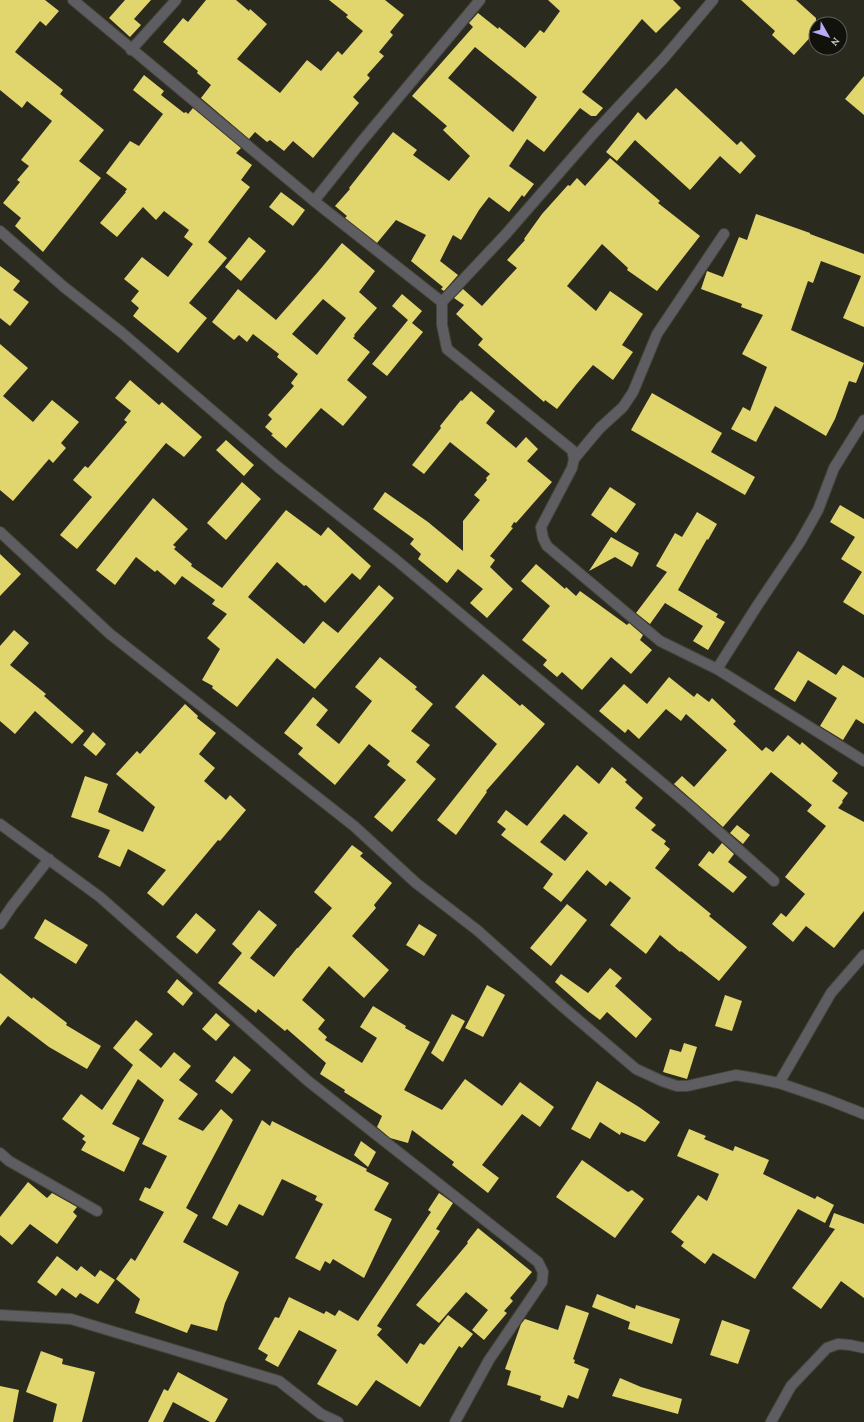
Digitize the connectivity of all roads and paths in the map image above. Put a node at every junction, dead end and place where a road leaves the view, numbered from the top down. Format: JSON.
{"nodes":[{"id":1,"x":73,"y":0,"type":"edge"},
{"id":2,"x":176,"y":0,"type":"edge"},
{"id":3,"x":480,"y":0,"type":"edge"},
{"id":4,"x":713,"y":0,"type":"edge"},
{"id":5,"x":131,"y":50,"type":"junction"},
{"id":6,"x":314,"y":201,"type":"junction"},
{"id":7,"x":0,"y":231,"type":"edge"},
{"id":8,"x":724,"y":234,"type":"dead end"},
{"id":9,"x":442,"y":302,"type":"junction"},
{"id":10,"x":864,"y":420,"type":"edge"},
{"id":11,"x":574,"y":459,"type":"junction"},
{"id":12,"x":0,"y":532,"type":"edge"},
{"id":13,"x":717,"y":669,"type":"junction"},
{"id":14,"x":864,"y":761,"type":"edge"},
{"id":15,"x":0,"y":824,"type":"edge"},
{"id":16,"x":49,"y":860,"type":"junction"},
{"id":17,"x":774,"y":881,"type":"dead end"},
{"id":18,"x":0,"y":924,"type":"edge"},
{"id":19,"x":864,"y":955,"type":"edge"},
{"id":20,"x":779,"y":1083,"type":"junction"},
{"id":21,"x":864,"y":1114,"type":"edge"},
{"id":22,"x":0,"y":1153,"type":"edge"},
{"id":23,"x":97,"y":1211,"type":"dead end"},
{"id":24,"x":0,"y":1315,"type":"edge"},
{"id":25,"x":864,"y":1348,"type":"edge"},
{"id":26,"x":338,"y":1422,"type":"edge"},
{"id":27,"x":455,"y":1422,"type":"edge"},
{"id":28,"x":771,"y":1422,"type":"edge"}],
"edges":[{"from":1,"to":5,"type":"street"},
{"from":2,"to":5,"type":"street"},
{"from":3,"to":6,"type":"street"},
{"from":4,"to":9,"type":"street"},
{"from":5,"to":6,"type":"street"},
{"from":6,"to":9,"type":"street"},
{"from":7,"to":17,"type":"street"},
{"from":8,"to":11,"type":"street"},
{"from":9,"to":11,"type":"street"},
{"from":10,"to":13,"type":"street"},
{"from":11,"to":13,"type":"street"},
{"from":12,"to":20,"type":"street"},
{"from":13,"to":14,"type":"street"},
{"from":15,"to":16,"type":"street"},
{"from":16,"to":18,"type":"street"},
{"from":16,"to":27,"type":"street"},
{"from":19,"to":20,"type":"street"},
{"from":20,"to":21,"type":"street"},
{"from":22,"to":23,"type":"street"},
{"from":24,"to":26,"type":"street"},
{"from":25,"to":28,"type":"street"}]}
